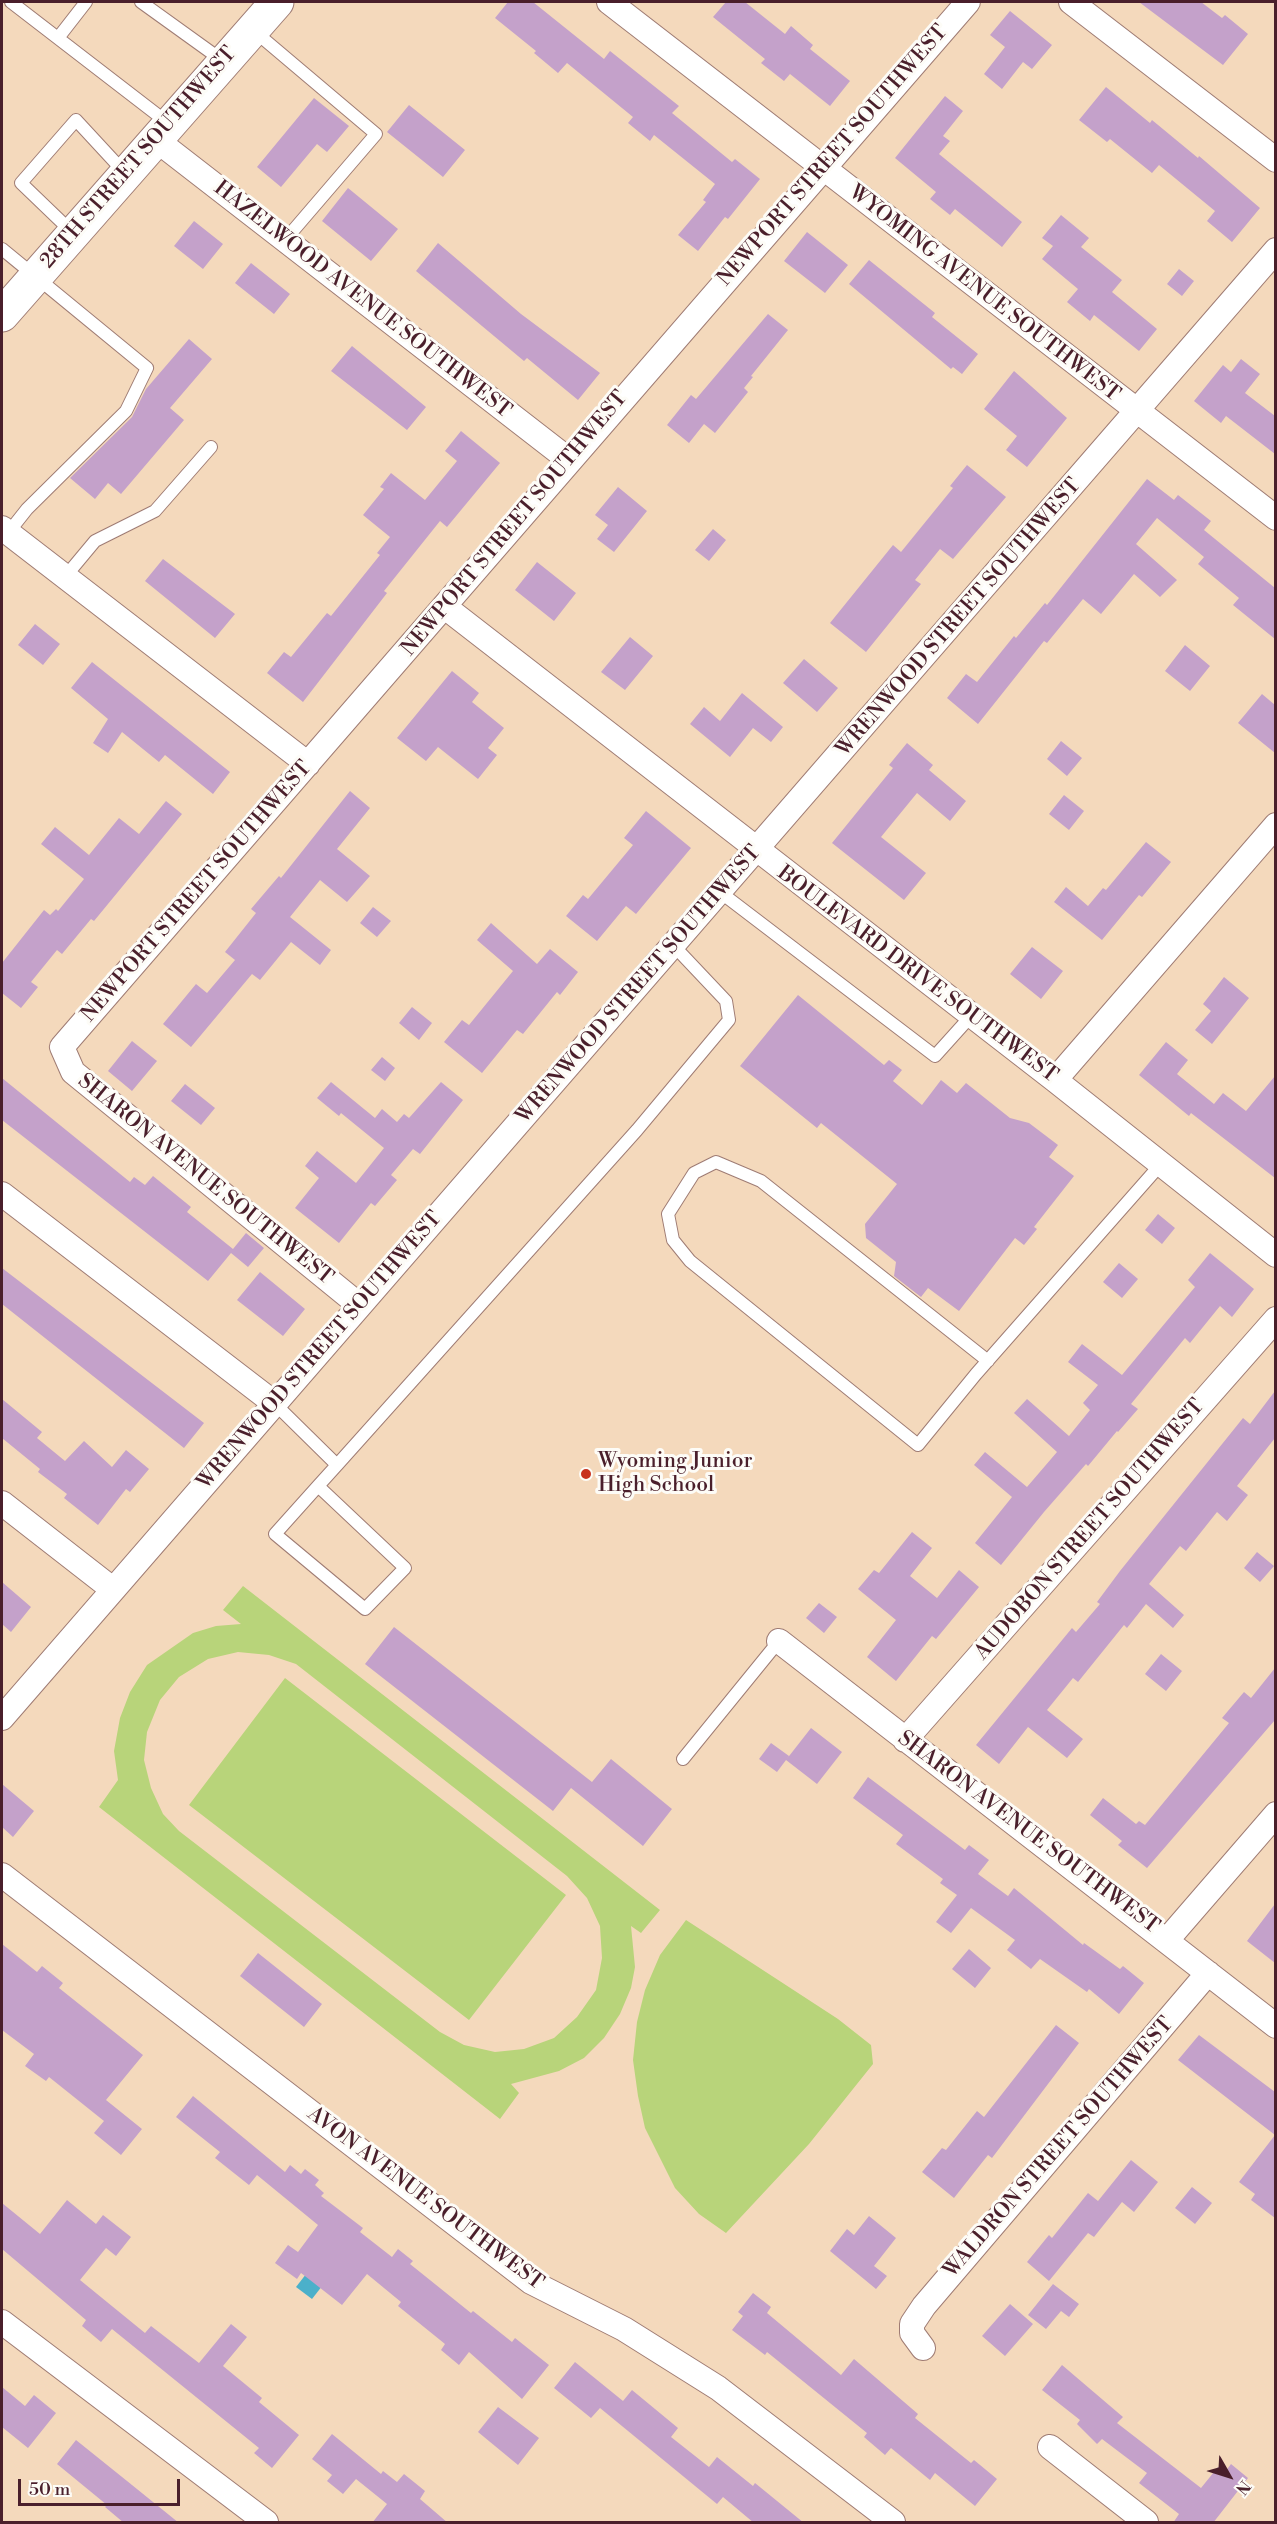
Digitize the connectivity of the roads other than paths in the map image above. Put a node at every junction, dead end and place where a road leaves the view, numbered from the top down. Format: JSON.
{"nodes":[{"id":1,"x":11,"y":2,"type":"edge"},
{"id":2,"x":86,"y":2,"type":"edge"},
{"id":3,"x":141,"y":2,"type":"edge"},
{"id":4,"x":277,"y":2,"type":"edge"},
{"id":5,"x":609,"y":2,"type":"edge"},
{"id":6,"x":968,"y":2,"type":"edge"},
{"id":7,"x":1071,"y":2,"type":"edge"},
{"id":8,"x":252,"y":29,"type":"junction"},
{"id":9,"x":58,"y":38,"type":"junction"},
{"id":10,"x":224,"y":62,"type":"junction"},
{"id":11,"x":162,"y":131,"type":"junction"},
{"id":12,"x":1275,"y":160,"type":"edge"},
{"id":13,"x":822,"y":168,"type":"junction"},
{"id":14,"x":126,"y":174,"type":"junction"},
{"id":15,"x":73,"y":233,"type":"junction"},
{"id":16,"x":285,"y":240,"type":"junction"},
{"id":17,"x":2,"y":249,"type":"edge"},
{"id":18,"x":1275,"y":250,"type":"edge"},
{"id":19,"x":34,"y":278,"type":"junction"},
{"id":20,"x":2,"y":315,"type":"edge"},
{"id":21,"x":1137,"y":412,"type":"junction"},
{"id":22,"x":211,"y":447,"type":"dead end"},
{"id":23,"x":569,"y":460,"type":"junction"},
{"id":24,"x":1275,"y":518,"type":"edge"},
{"id":25,"x":5,"y":530,"type":"edge"},
{"id":26,"x":65,"y":577,"type":"junction"},
{"id":27,"x":445,"y":608,"type":"junction"},
{"id":28,"x":308,"y":764,"type":"junction"},
{"id":29,"x":1275,"y":825,"type":"edge"},
{"id":30,"x":756,"y":851,"type":"junction"},
{"id":31,"x":720,"y":892,"type":"junction"},
{"id":32,"x":674,"y":946,"type":"junction"},
{"id":33,"x":971,"y":1016,"type":"junction"},
{"id":34,"x":62,"y":1047,"type":"joint"},
{"id":35,"x":1054,"y":1080,"type":"junction"},
{"id":36,"x":1161,"y":1164,"type":"junction"},
{"id":37,"x":2,"y":1194,"type":"edge"},
{"id":38,"x":1275,"y":1255,"type":"edge"},
{"id":39,"x":359,"y":1305,"type":"junction"},
{"id":40,"x":1275,"y":1319,"type":"edge"},
{"id":41,"x":988,"y":1360,"type":"junction"},
{"id":42,"x":274,"y":1403,"type":"junction"},
{"id":43,"x":337,"y":1465,"type":"junction"},
{"id":44,"x":318,"y":1486,"type":"junction"},
{"id":45,"x":2,"y":1503,"type":"edge"},
{"id":46,"x":111,"y":1588,"type":"junction"},
{"id":47,"x":779,"y":1641,"type":"joint"},
{"id":48,"x":2,"y":1718,"type":"edge"},
{"id":49,"x":905,"y":1740,"type":"junction"},
{"id":50,"x":683,"y":1759,"type":"dead end"},
{"id":51,"x":1275,"y":1814,"type":"edge"},
{"id":52,"x":2,"y":1875,"type":"edge"},
{"id":53,"x":1167,"y":1940,"type":"junction"},
{"id":54,"x":1208,"y":1973,"type":"junction"},
{"id":55,"x":1275,"y":2026,"type":"edge"},
{"id":56,"x":2,"y":2322,"type":"edge"},
{"id":57,"x":923,"y":2348,"type":"dead end"},
{"id":58,"x":1050,"y":2447,"type":"dead end"},
{"id":59,"x":266,"y":2523,"type":"edge"},
{"id":60,"x":893,"y":2523,"type":"edge"},
{"id":61,"x":1146,"y":2523,"type":"edge"}],
"edges":[{"from":1,"to":9,"type":"lane"},
{"from":2,"to":9,"type":"lane"},
{"from":3,"to":10,"type":"lane"},
{"from":4,"to":8,"type":"main road","name":"28TH STREET SOUTHWEST"},
{"from":5,"to":13,"type":"street","name":"WYOMING AVENUE SOUTHWEST"},
{"from":6,"to":13,"type":"street","name":"NEWPORT STREET SOUTHWEST"},
{"from":7,"to":12,"type":"street"},
{"from":8,"to":10,"type":"main road","name":"28TH STREET SOUTHWEST"},
{"from":8,"to":16,"type":"lane"},
{"from":9,"to":11,"type":"lane"},
{"from":10,"to":11,"type":"main road","name":"28TH STREET SOUTHWEST"},
{"from":11,"to":14,"type":"main road","name":"28TH STREET SOUTHWEST"},
{"from":11,"to":16,"type":"street","name":"HAZELWOOD AVENUE SOUTHWEST"},
{"from":13,"to":21,"type":"street","name":"WYOMING AVENUE SOUTHWEST"},
{"from":13,"to":23,"type":"street","name":"NEWPORT STREET SOUTHWEST"},
{"from":14,"to":15,"type":"main road","name":"28TH STREET SOUTHWEST"},
{"from":14,"to":15,"type":"lane"},
{"from":15,"to":19,"type":"main road","name":"28TH STREET SOUTHWEST"},
{"from":16,"to":23,"type":"street","name":"HAZELWOOD AVENUE SOUTHWEST"},
{"from":17,"to":19,"type":"lane"},
{"from":18,"to":21,"type":"street","name":"WRENWOOD STREET SOUTHWEST"},
{"from":19,"to":20,"type":"main road","name":"28TH STREET SOUTHWEST"},
{"from":19,"to":25,"type":"lane"},
{"from":21,"to":24,"type":"street","name":"WYOMING AVENUE SOUTHWEST"},
{"from":21,"to":30,"type":"street","name":"WRENWOOD STREET SOUTHWEST"},
{"from":22,"to":26,"type":"lane"},
{"from":23,"to":27,"type":"street","name":"NEWPORT STREET SOUTHWEST"},
{"from":25,"to":26,"type":"street"},
{"from":26,"to":28,"type":"street"},
{"from":27,"to":28,"type":"street","name":"NEWPORT STREET SOUTHWEST"},
{"from":27,"to":30,"type":"street","name":"BOULEVARD DRIVE SOUTHWEST"},
{"from":28,"to":34,"type":"street","name":"NEWPORT STREET SOUTHWEST"},
{"from":29,"to":35,"type":"street"},
{"from":30,"to":31,"type":"street","name":"WRENWOOD STREET SOUTHWEST"},
{"from":30,"to":33,"type":"street","name":"BOULEVARD DRIVE SOUTHWEST"},
{"from":31,"to":32,"type":"street","name":"WRENWOOD STREET SOUTHWEST"},
{"from":31,"to":33,"type":"lane"},
{"from":32,"to":39,"type":"street","name":"WRENWOOD STREET SOUTHWEST"},
{"from":32,"to":43,"type":"lane"},
{"from":33,"to":35,"type":"street","name":"BOULEVARD DRIVE SOUTHWEST"},
{"from":34,"to":39,"type":"street","name":"SHARON AVENUE SOUTHWEST"},
{"from":35,"to":36,"type":"street","name":"BOULEVARD DRIVE SOUTHWEST"},
{"from":36,"to":38,"type":"street","name":"BOULEVARD DRIVE SOUTHWEST"},
{"from":36,"to":41,"type":"lane"},
{"from":37,"to":42,"type":"street"},
{"from":39,"to":42,"type":"street","name":"WRENWOOD STREET SOUTHWEST"},
{"from":40,"to":49,"type":"street","name":"AUDOBON STREET SOUTHWEST"},
{"from":41,"to":41,"type":"lane"},
{"from":42,"to":43,"type":"lane"},
{"from":42,"to":46,"type":"street","name":"WRENWOOD STREET SOUTHWEST"},
{"from":43,"to":44,"type":"lane"},
{"from":44,"to":44,"type":"lane"},
{"from":45,"to":46,"type":"street"},
{"from":46,"to":48,"type":"street","name":"WRENWOOD STREET SOUTHWEST"},
{"from":47,"to":49,"type":"street","name":"SHARON AVENUE SOUTHWEST"},
{"from":47,"to":50,"type":"lane"},
{"from":49,"to":53,"type":"street","name":"SHARON AVENUE SOUTHWEST"},
{"from":51,"to":53,"type":"street"},
{"from":52,"to":60,"type":"street","name":"AVON AVENUE SOUTHWEST"},
{"from":53,"to":54,"type":"street","name":"SHARON AVENUE SOUTHWEST"},
{"from":54,"to":55,"type":"street","name":"SHARON AVENUE SOUTHWEST"},
{"from":54,"to":57,"type":"street","name":"WALDRON STREET SOUTHWEST"},
{"from":56,"to":59,"type":"street"},
{"from":58,"to":61,"type":"street"}]}
